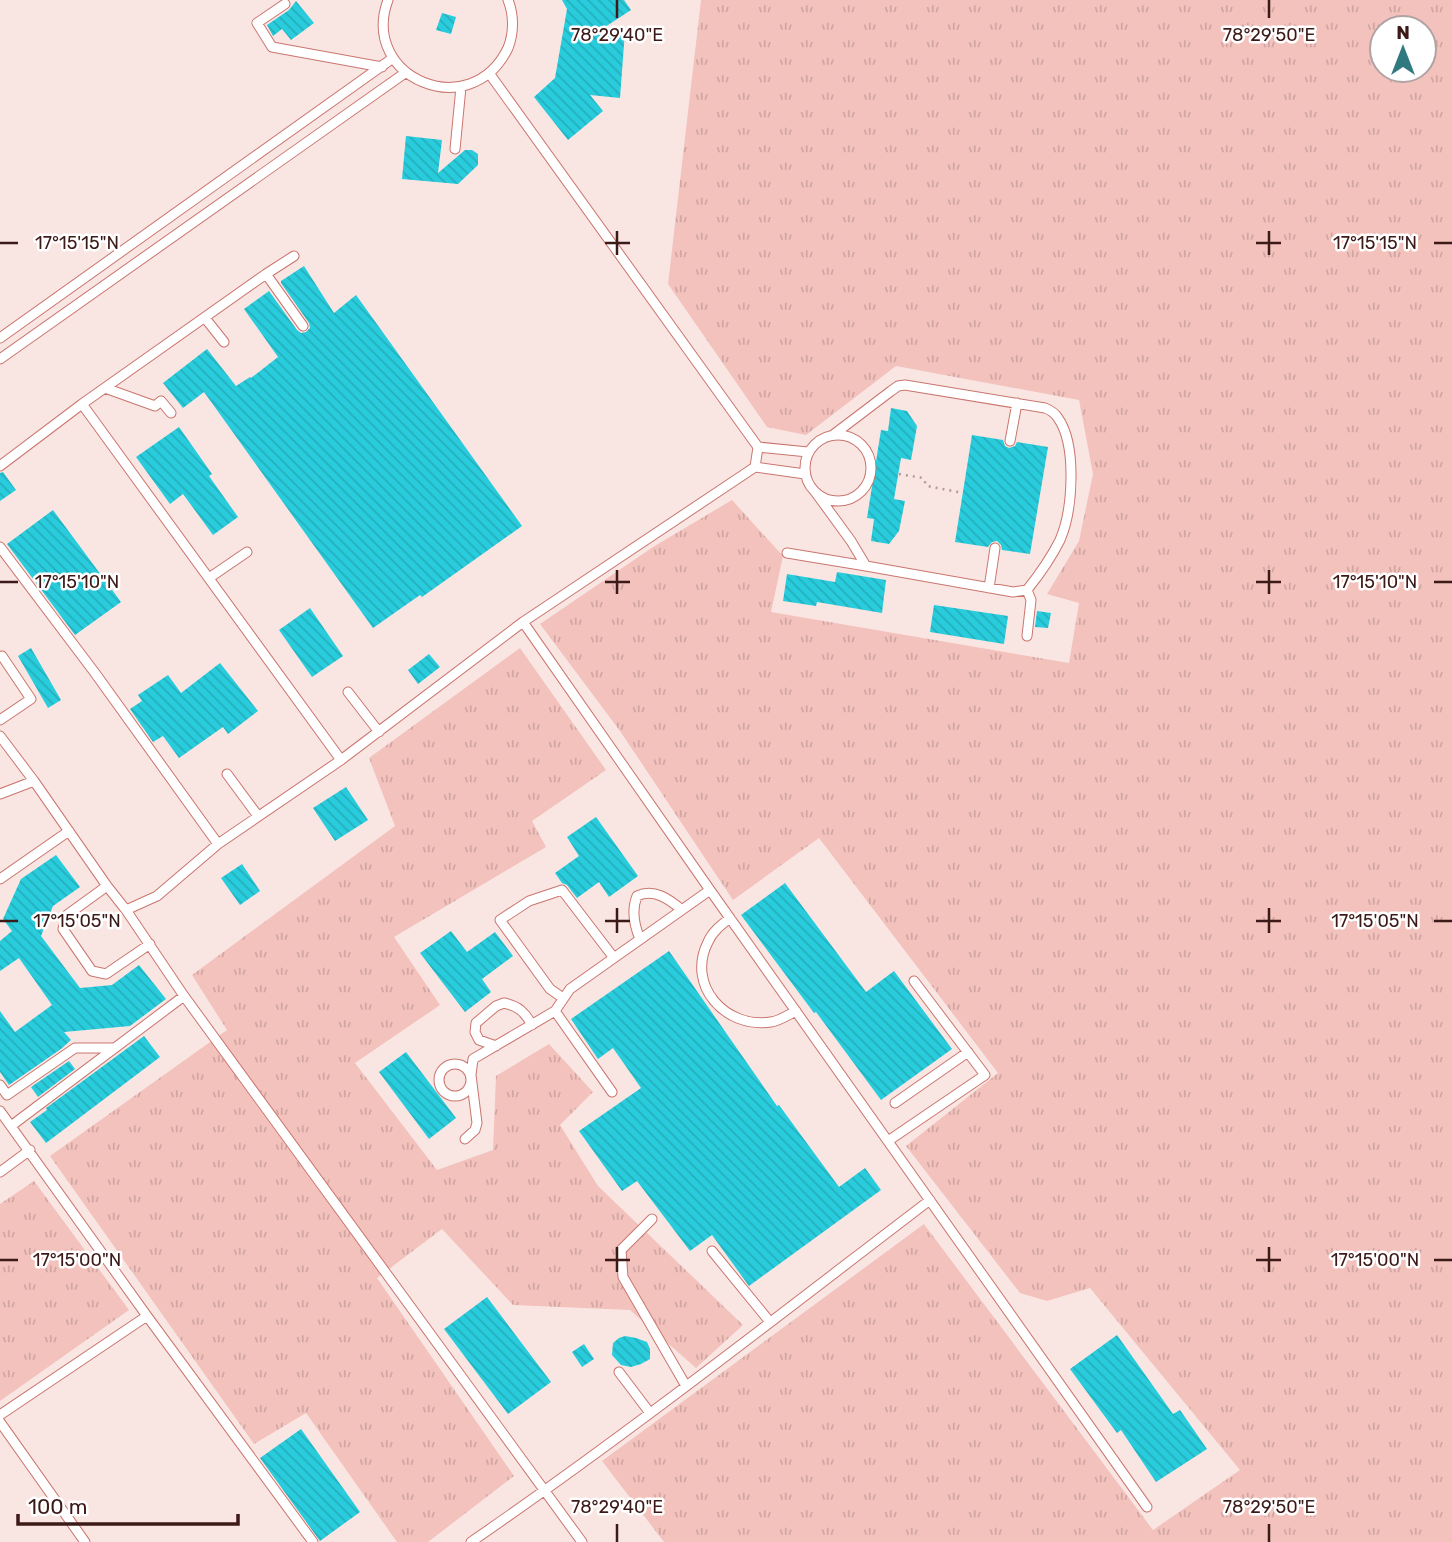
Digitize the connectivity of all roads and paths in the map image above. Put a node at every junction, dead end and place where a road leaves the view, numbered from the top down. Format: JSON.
{"nodes":[{"id":1,"x":388,"y":0,"type":"edge"},
{"id":2,"x":508,"y":0,"type":"edge"},
{"id":3,"x":285,"y":4,"type":"dead end"},
{"id":4,"x":393,"y":58,"type":"junction"},
{"id":5,"x":382,"y":67,"type":"junction"},
{"id":6,"x":405,"y":73,"type":"junction"},
{"id":7,"x":489,"y":74,"type":"junction"},
{"id":8,"x":461,"y":87,"type":"junction"},
{"id":9,"x":455,"y":149,"type":"dead end"},
{"id":10,"x":294,"y":256,"type":"dead end"},
{"id":11,"x":266,"y":274,"type":"junction"},
{"id":12,"x":205,"y":318,"type":"junction"},
{"id":13,"x":303,"y":326,"type":"dead end"},
{"id":14,"x":0,"y":338,"type":"edge"},
{"id":15,"x":224,"y":342,"type":"dead end"},
{"id":16,"x":0,"y":359,"type":"edge"},
{"id":17,"x":105,"y":388,"type":"junction"},
{"id":18,"x":1017,"y":403,"type":"junction"},
{"id":19,"x":82,"y":404,"type":"junction"},
{"id":20,"x":171,"y":413,"type":"dead end"},
{"id":21,"x":833,"y":435,"type":"junction"},
{"id":22,"x":1010,"y":441,"type":"dead end"},
{"id":23,"x":758,"y":447,"type":"junction"},
{"id":24,"x":808,"y":452,"type":"junction"},
{"id":25,"x":0,"y":466,"type":"edge"},
{"id":26,"x":755,"y":467,"type":"junction"},
{"id":27,"x":805,"y":474,"type":"junction"},
{"id":28,"x":899,"y":474,"type":"dead end"},
{"id":29,"x":816,"y":493,"type":"junction"},
{"id":30,"x":963,"y":493,"type":"dead end"},
{"id":31,"x":0,"y":547,"type":"edge"},
{"id":32,"x":995,"y":548,"type":"dead end"},
{"id":33,"x":247,"y":552,"type":"dead end"},
{"id":34,"x":787,"y":553,"type":"dead end"},
{"id":35,"x":866,"y":566,"type":"junction"},
{"id":36,"x":209,"y":578,"type":"junction"},
{"id":37,"x":989,"y":588,"type":"junction"},
{"id":38,"x":1027,"y":590,"type":"junction"},
{"id":39,"x":523,"y":622,"type":"junction"},
{"id":40,"x":1027,"y":636,"type":"dead end"},
{"id":41,"x":2,"y":656,"type":"dead end"},
{"id":42,"x":348,"y":692,"type":"dead end"},
{"id":43,"x":0,"y":720,"type":"edge"},
{"id":44,"x":379,"y":732,"type":"junction"},
{"id":45,"x":1,"y":741,"type":"edge"},
{"id":46,"x":341,"y":760,"type":"junction"},
{"id":47,"x":227,"y":774,"type":"dead end"},
{"id":48,"x":34,"y":781,"type":"junction"},
{"id":49,"x":0,"y":794,"type":"edge"},
{"id":50,"x":258,"y":816,"type":"junction"},
{"id":51,"x":69,"y":831,"type":"junction"},
{"id":52,"x":218,"y":844,"type":"junction"},
{"id":53,"x":0,"y":879,"type":"edge"},
{"id":54,"x":107,"y":886,"type":"junction"},
{"id":55,"x":710,"y":890,"type":"junction"},
{"id":56,"x":126,"y":910,"type":"junction"},
{"id":57,"x":682,"y":910,"type":"junction"},
{"id":58,"x":730,"y":918,"type":"junction"},
{"id":59,"x":640,"y":939,"type":"junction"},
{"id":60,"x":149,"y":944,"type":"junction"},
{"id":61,"x":614,"y":958,"type":"junction"},
{"id":62,"x":914,"y":981,"type":"dead end"},
{"id":63,"x":184,"y":996,"type":"junction"},
{"id":64,"x":564,"y":998,"type":"junction"},
{"id":65,"x":796,"y":1011,"type":"junction"},
{"id":66,"x":555,"y":1012,"type":"junction"},
{"id":67,"x":532,"y":1025,"type":"junction"},
{"id":68,"x":496,"y":1046,"type":"junction"},
{"id":69,"x":116,"y":1048,"type":"junction"},
{"id":70,"x":968,"y":1052,"type":"junction"},
{"id":71,"x":0,"y":1085,"type":"edge"},
{"id":72,"x":612,"y":1092,"type":"dead end"},
{"id":73,"x":895,"y":1103,"type":"dead end"},
{"id":74,"x":0,"y":1111,"type":"edge"},
{"id":75,"x":11,"y":1126,"type":"junction"},
{"id":76,"x":465,"y":1139,"type":"dead end"},
{"id":77,"x":888,"y":1141,"type":"junction"},
{"id":78,"x":30,"y":1150,"type":"junction"},
{"id":79,"x":0,"y":1172,"type":"edge"},
{"id":80,"x":930,"y":1200,"type":"junction"},
{"id":81,"x":652,"y":1219,"type":"dead end"},
{"id":82,"x":712,"y":1251,"type":"dead end"},
{"id":83,"x":147,"y":1316,"type":"junction"},
{"id":84,"x":770,"y":1322,"type":"junction"},
{"id":85,"x":619,"y":1372,"type":"dead end"},
{"id":86,"x":686,"y":1386,"type":"junction"},
{"id":87,"x":650,"y":1413,"type":"junction"},
{"id":88,"x":0,"y":1415,"type":"edge"},
{"id":89,"x":0,"y":1422,"type":"edge"},
{"id":90,"x":545,"y":1491,"type":"junction"},
{"id":91,"x":1147,"y":1507,"type":"dead end"},
{"id":92,"x":85,"y":1542,"type":"edge"},
{"id":93,"x":313,"y":1542,"type":"edge"},
{"id":94,"x":471,"y":1542,"type":"edge"},
{"id":95,"x":582,"y":1542,"type":"edge"}],
"edges":[{"from":1,"to":4,"type":"lane"},
{"from":2,"to":7,"type":"lane"},
{"from":3,"to":5,"type":"lane"},
{"from":4,"to":5,"type":"lane"},
{"from":4,"to":6,"type":"lane"},
{"from":5,"to":14,"type":"lane"},
{"from":6,"to":8,"type":"lane"},
{"from":6,"to":16,"type":"lane"},
{"from":7,"to":8,"type":"lane"},
{"from":7,"to":23,"type":"lane"},
{"from":8,"to":9,"type":"lane"},
{"from":10,"to":11,"type":"lane"},
{"from":11,"to":12,"type":"lane"},
{"from":11,"to":13,"type":"lane"},
{"from":12,"to":15,"type":"lane"},
{"from":12,"to":17,"type":"lane"},
{"from":17,"to":19,"type":"lane"},
{"from":17,"to":20,"type":"lane"},
{"from":18,"to":21,"type":"lane"},
{"from":18,"to":22,"type":"lane"},
{"from":18,"to":38,"type":"lane"},
{"from":19,"to":25,"type":"lane"},
{"from":19,"to":36,"type":"lane"},
{"from":21,"to":24,"type":"lane"},
{"from":21,"to":29,"type":"lane"},
{"from":23,"to":24,"type":"lane"},
{"from":23,"to":26,"type":"lane"},
{"from":24,"to":27,"type":"lane"},
{"from":26,"to":27,"type":"lane"},
{"from":26,"to":39,"type":"lane"},
{"from":27,"to":29,"type":"lane"},
{"from":28,"to":30,"type":"path"},
{"from":29,"to":35,"type":"lane"},
{"from":31,"to":52,"type":"lane"},
{"from":32,"to":37,"type":"lane"},
{"from":33,"to":36,"type":"lane"},
{"from":34,"to":35,"type":"lane"},
{"from":35,"to":37,"type":"lane"},
{"from":36,"to":46,"type":"lane"},
{"from":37,"to":38,"type":"lane"},
{"from":38,"to":40,"type":"lane"},
{"from":39,"to":44,"type":"lane"},
{"from":39,"to":55,"type":"lane"},
{"from":41,"to":43,"type":"lane"},
{"from":42,"to":44,"type":"lane"},
{"from":44,"to":46,"type":"lane"},
{"from":45,"to":48,"type":"lane"},
{"from":46,"to":50,"type":"lane"},
{"from":47,"to":50,"type":"lane"},
{"from":48,"to":49,"type":"lane"},
{"from":48,"to":51,"type":"lane"},
{"from":50,"to":52,"type":"lane"},
{"from":51,"to":53,"type":"lane"},
{"from":51,"to":54,"type":"lane"},
{"from":52,"to":56,"type":"lane"},
{"from":54,"to":56,"type":"lane"},
{"from":54,"to":60,"type":"lane"},
{"from":55,"to":57,"type":"lane"},
{"from":55,"to":58,"type":"lane"},
{"from":56,"to":60,"type":"lane"},
{"from":57,"to":59,"type":"lane"},
{"from":57,"to":59,"type":"lane"},
{"from":58,"to":65,"type":"lane"},
{"from":58,"to":65,"type":"lane"},
{"from":59,"to":61,"type":"lane"},
{"from":60,"to":63,"type":"lane"},
{"from":61,"to":64,"type":"lane"},
{"from":61,"to":64,"type":"lane"},
{"from":62,"to":70,"type":"lane"},
{"from":63,"to":69,"type":"lane"},
{"from":63,"to":90,"type":"lane"},
{"from":64,"to":66,"type":"lane"},
{"from":65,"to":77,"type":"lane"},
{"from":66,"to":67,"type":"lane"},
{"from":66,"to":72,"type":"lane"},
{"from":67,"to":68,"type":"lane"},
{"from":67,"to":68,"type":"lane"},
{"from":68,"to":76,"type":"lane"},
{"from":69,"to":71,"type":"lane"},
{"from":69,"to":75,"type":"lane"},
{"from":70,"to":73,"type":"lane"},
{"from":70,"to":77,"type":"lane"},
{"from":74,"to":75,"type":"lane"},
{"from":75,"to":78,"type":"lane"},
{"from":77,"to":80,"type":"lane"},
{"from":78,"to":79,"type":"lane"},
{"from":78,"to":83,"type":"lane"},
{"from":80,"to":84,"type":"lane"},
{"from":80,"to":91,"type":"lane"},
{"from":81,"to":86,"type":"lane"},
{"from":82,"to":84,"type":"lane"},
{"from":83,"to":88,"type":"lane"},
{"from":83,"to":93,"type":"lane"},
{"from":84,"to":86,"type":"lane"},
{"from":85,"to":87,"type":"lane"},
{"from":86,"to":87,"type":"lane"},
{"from":87,"to":90,"type":"lane"},
{"from":89,"to":92,"type":"lane"},
{"from":90,"to":94,"type":"lane"},
{"from":90,"to":95,"type":"lane"}]}
